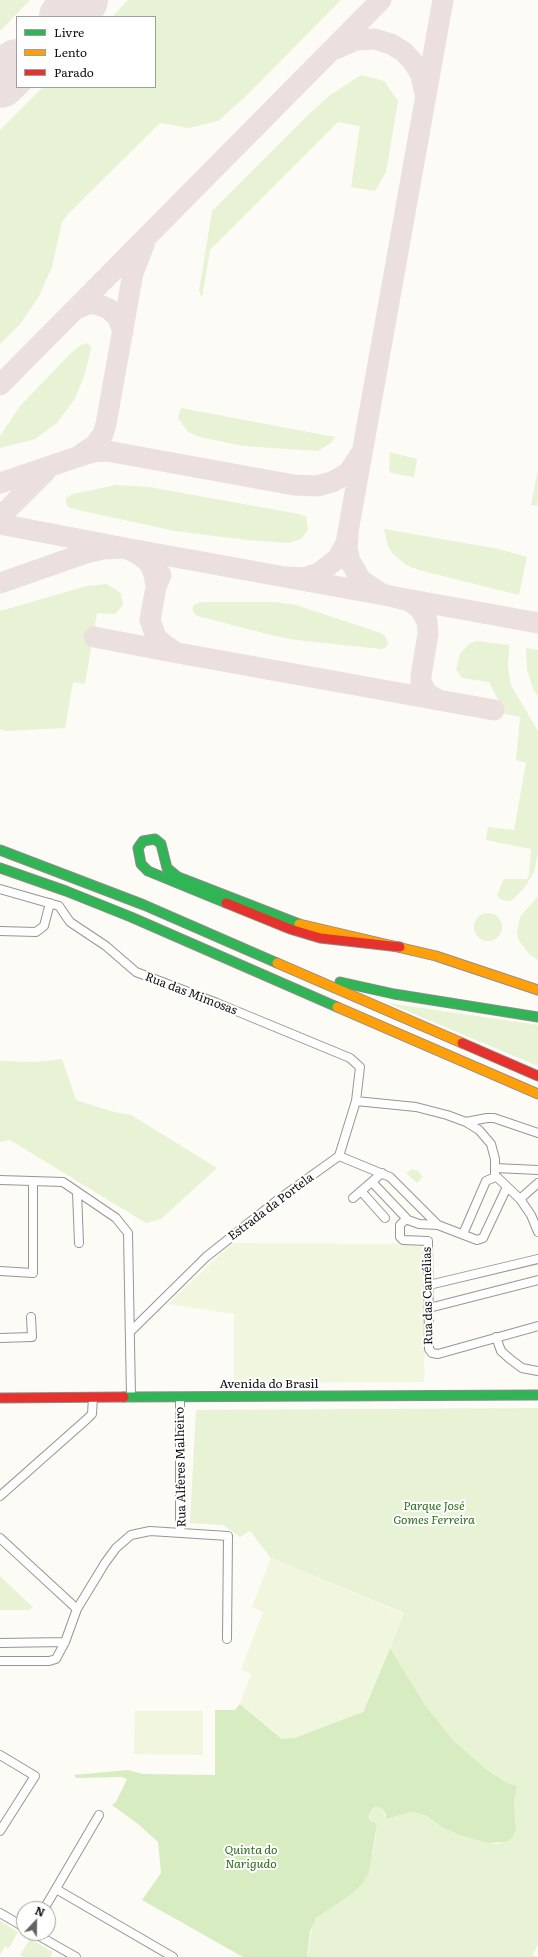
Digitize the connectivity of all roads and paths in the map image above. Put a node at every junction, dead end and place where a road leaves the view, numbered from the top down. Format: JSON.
{"nodes":[{"id":1,"x":0,"y":850,"type":"edge"},
{"id":2,"x":163,"y":852,"type":"junction"},
{"id":3,"x":140,"y":857,"type":"junction"},
{"id":4,"x":0,"y":868,"type":"edge"},
{"id":5,"x":0,"y":889,"type":"edge"},
{"id":6,"x":50,"y":903,"type":"junction"},
{"id":7,"x":0,"y":931,"type":"edge"},
{"id":8,"x":400,"y":947,"type":"junction"},
{"id":9,"x":306,"y":974,"type":"junction"},
{"id":10,"x":538,"y":990,"type":"edge"},
{"id":11,"x":538,"y":1017,"type":"edge"},
{"id":12,"x":538,"y":1076,"type":"edge"},
{"id":13,"x":538,"y":1094,"type":"edge"},
{"id":14,"x":356,"y":1102,"type":"junction"},
{"id":15,"x":466,"y":1122,"type":"junction"},
{"id":16,"x":538,"y":1133,"type":"edge"},
{"id":17,"x":339,"y":1156,"type":"junction"},
{"id":18,"x":496,"y":1168,"type":"junction"},
{"id":19,"x":538,"y":1170,"type":"edge"},
{"id":20,"x":382,"y":1173,"type":"junction"},
{"id":21,"x":494,"y":1177,"type":"junction"},
{"id":22,"x":0,"y":1180,"type":"edge"},
{"id":23,"x":33,"y":1181,"type":"junction"},
{"id":24,"x":372,"y":1182,"type":"junction"},
{"id":25,"x":538,"y":1183,"type":"edge"},
{"id":26,"x":507,"y":1187,"type":"junction"},
{"id":27,"x":77,"y":1192,"type":"junction"},
{"id":28,"x":361,"y":1192,"type":"junction"},
{"id":29,"x":353,"y":1198,"type":"dead end"},
{"id":30,"x":520,"y":1199,"type":"junction"},
{"id":31,"x":534,"y":1214,"type":"edge"},
{"id":32,"x":385,"y":1218,"type":"dead end"},
{"id":33,"x":408,"y":1220,"type":"junction"},
{"id":34,"x":438,"y":1225,"type":"junction"},
{"id":35,"x":538,"y":1232,"type":"edge"},
{"id":36,"x":463,"y":1234,"type":"junction"},
{"id":37,"x":79,"y":1243,"type":"dead end"},
{"id":38,"x":538,"y":1258,"type":"edge"},
{"id":39,"x":0,"y":1271,"type":"edge"},
{"id":40,"x":538,"y":1280,"type":"edge"},
{"id":41,"x":429,"y":1286,"type":"junction"},
{"id":42,"x":429,"y":1308,"type":"junction"},
{"id":43,"x":31,"y":1317,"type":"dead end"},
{"id":44,"x":538,"y":1326,"type":"edge"},
{"id":45,"x":130,"y":1332,"type":"junction"},
{"id":46,"x":496,"y":1337,"type":"junction"},
{"id":47,"x":0,"y":1338,"type":"edge"},
{"id":48,"x":538,"y":1371,"type":"edge"},
{"id":49,"x":538,"y":1395,"type":"edge"},
{"id":50,"x":93,"y":1397,"type":"junction"},
{"id":51,"x":131,"y":1397,"type":"junction"},
{"id":52,"x":180,"y":1397,"type":"junction"},
{"id":53,"x":0,"y":1398,"type":"edge"},
{"id":54,"x":0,"y":1496,"type":"edge"},
{"id":55,"x":180,"y":1532,"type":"junction"},
{"id":56,"x":0,"y":1538,"type":"edge"},
{"id":57,"x":77,"y":1609,"type":"junction"},
{"id":58,"x":228,"y":1639,"type":"dead end"},
{"id":59,"x":65,"y":1642,"type":"junction"},
{"id":60,"x":0,"y":1643,"type":"edge"},
{"id":61,"x":0,"y":1661,"type":"edge"},
{"id":62,"x":0,"y":1755,"type":"edge"},
{"id":63,"x":99,"y":1815,"type":"dead end"},
{"id":64,"x":0,"y":1831,"type":"edge"},
{"id":65,"x":56,"y":1888,"type":"junction"},
{"id":66,"x":49,"y":1901,"type":"edge"},
{"id":67,"x":0,"y":1913,"type":"edge"},
{"id":68,"x":16,"y":1922,"type":"edge"},
{"id":69,"x":48,"y":1941,"type":"edge"},
{"id":70,"x":76,"y":1957,"type":"edge"},
{"id":71,"x":173,"y":1957,"type":"edge"}],
"edges":[{"from":1,"to":9,"type":"main road"},
{"from":2,"to":3,"type":"main road"},
{"from":2,"to":3,"type":"main road"},
{"from":2,"to":8,"type":"main road"},
{"from":3,"to":8,"type":"main road"},
{"from":4,"to":13,"type":"main road"},
{"from":5,"to":6,"type":"street","name":"Rua das Mimosas"},
{"from":6,"to":7,"type":"street"},
{"from":6,"to":14,"type":"street","name":"Rua das Mimosas"},
{"from":8,"to":10,"type":"main road"},
{"from":9,"to":11,"type":"main road"},
{"from":9,"to":12,"type":"main road"},
{"from":14,"to":15,"type":"street"},
{"from":14,"to":17,"type":"street"},
{"from":15,"to":16,"type":"street"},
{"from":15,"to":18,"type":"street"},
{"from":17,"to":20,"type":"street"},
{"from":17,"to":45,"type":"street","name":"Estrada da Portela"},
{"from":18,"to":19,"type":"street"},
{"from":18,"to":21,"type":"street"},
{"from":20,"to":24,"type":"street"},
{"from":20,"to":34,"type":"street"},
{"from":21,"to":26,"type":"street"},
{"from":21,"to":36,"type":"street"},
{"from":22,"to":23,"type":"street"},
{"from":23,"to":27,"type":"street"},
{"from":23,"to":39,"type":"street"},
{"from":24,"to":28,"type":"street"},
{"from":24,"to":33,"type":"street"},
{"from":25,"to":30,"type":"street"},
{"from":26,"to":30,"type":"street"},
{"from":26,"to":36,"type":"street"},
{"from":27,"to":37,"type":"street"},
{"from":27,"to":45,"type":"street"},
{"from":28,"to":29,"type":"street"},
{"from":28,"to":32,"type":"street"},
{"from":30,"to":31,"type":"street"},
{"from":31,"to":35,"type":"street"},
{"from":33,"to":34,"type":"street"},
{"from":33,"to":41,"type":"street","name":"Rua das Camélias"},
{"from":34,"to":36,"type":"street"},
{"from":38,"to":41,"type":"street"},
{"from":40,"to":42,"type":"street"},
{"from":41,"to":42,"type":"street","name":"Rua das Camélias"},
{"from":42,"to":46,"type":"street","name":"Rua das Camélias"},
{"from":43,"to":47,"type":"street"},
{"from":44,"to":46,"type":"street"},
{"from":45,"to":51,"type":"street"},
{"from":46,"to":48,"type":"street"},
{"from":49,"to":52,"type":"main road","name":"Avenida do Brasil"},
{"from":50,"to":51,"type":"main road","name":"Avenida do Brasil"},
{"from":50,"to":53,"type":"main road","name":"Avenida do Brasil"},
{"from":50,"to":54,"type":"street"},
{"from":51,"to":52,"type":"main road","name":"Avenida do Brasil"},
{"from":52,"to":55,"type":"street","name":"Rua Alferes Malheiro"},
{"from":55,"to":57,"type":"street"},
{"from":55,"to":58,"type":"street","name":"Rua Alferes Malheiro"},
{"from":56,"to":57,"type":"street"},
{"from":57,"to":59,"type":"street"},
{"from":59,"to":60,"type":"street"},
{"from":59,"to":61,"type":"street"},
{"from":62,"to":64,"type":"street"},
{"from":63,"to":65,"type":"street"},
{"from":65,"to":66,"type":"street"},
{"from":65,"to":71,"type":"street"},
{"from":67,"to":68,"type":"street"},
{"from":69,"to":70,"type":"street"}]}
